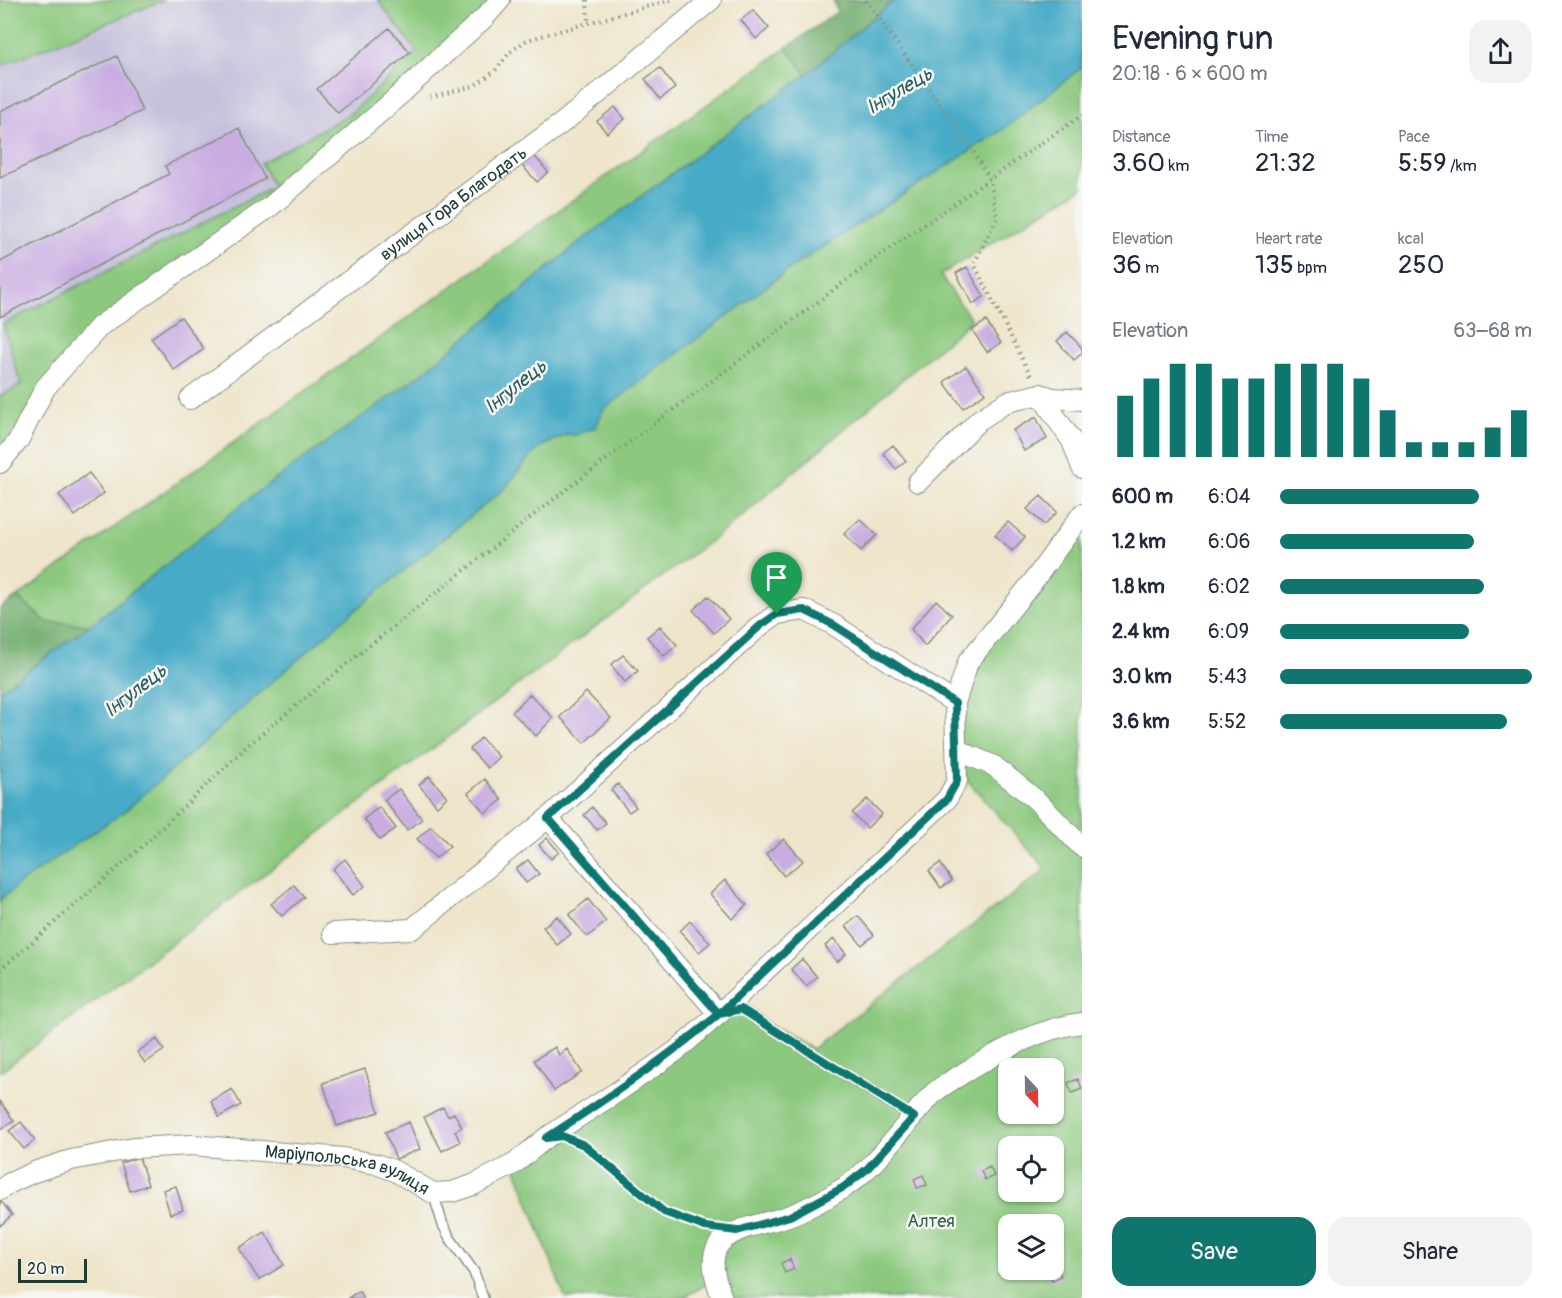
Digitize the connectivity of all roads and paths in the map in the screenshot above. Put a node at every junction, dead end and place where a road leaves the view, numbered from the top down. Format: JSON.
{"nodes":[{"id":1,"x":500,"y":0,"type":"edge"},
{"id":2,"x":587,"y":0,"type":"edge"},
{"id":3,"x":671,"y":0,"type":"edge"},
{"id":4,"x":711,"y":0,"type":"edge"},
{"id":5,"x":866,"y":0,"type":"edge"},
{"id":6,"x":588,"y":23,"type":"junction"},
{"id":7,"x":429,"y":97,"type":"dead end"},
{"id":8,"x":1082,"y":115,"type":"edge"},
{"id":9,"x":990,"y":180,"type":"junction"},
{"id":10,"x":1040,"y":394,"type":"junction"},
{"id":11,"x":190,"y":399,"type":"dead end"},
{"id":12,"x":1082,"y":400,"type":"edge"},
{"id":13,"x":0,"y":463,"type":"edge"},
{"id":14,"x":1082,"y":468,"type":"edge"},
{"id":15,"x":918,"y":482,"type":"dead end"},
{"id":16,"x":1082,"y":514,"type":"edge"},
{"id":17,"x":955,"y":703,"type":"junction"},
{"id":18,"x":957,"y":750,"type":"junction"},
{"id":19,"x":548,"y":818,"type":"junction"},
{"id":20,"x":1082,"y":847,"type":"edge"},
{"id":21,"x":333,"y":933,"type":"dead end"},
{"id":22,"x":0,"y":970,"type":"edge"},
{"id":23,"x":719,"y":1014,"type":"junction"},
{"id":24,"x":1082,"y":1023,"type":"edge"},
{"id":25,"x":914,"y":1117,"type":"junction"},
{"id":26,"x":546,"y":1138,"type":"junction"},
{"id":27,"x":0,"y":1190,"type":"edge"},
{"id":28,"x":433,"y":1193,"type":"junction"},
{"id":29,"x":737,"y":1231,"type":"junction"},
{"id":30,"x":483,"y":1298,"type":"edge"},
{"id":31,"x":722,"y":1298,"type":"edge"}],
"edges":[{"from":1,"to":13,"type":"street"},
{"from":2,"to":6,"type":"path"},
{"from":3,"to":6,"type":"path"},
{"from":4,"to":11,"type":"street","name":"вулиця Гора Благодать"},
{"from":5,"to":9,"type":"path"},
{"from":6,"to":7,"type":"path"},
{"from":8,"to":9,"type":"path"},
{"from":9,"to":10,"type":"path"},
{"from":9,"to":22,"type":"path"},
{"from":10,"to":12,"type":"street"},
{"from":10,"to":14,"type":"street"},
{"from":10,"to":15,"type":"street"},
{"from":16,"to":17,"type":"street","name":"Маріупольська вулиця"},
{"from":17,"to":18,"type":"street","name":"Маріупольська вулиця"},
{"from":17,"to":19,"type":"street"},
{"from":18,"to":20,"type":"street"},
{"from":18,"to":23,"type":"street","name":"Маріупольська вулиця"},
{"from":19,"to":21,"type":"street"},
{"from":19,"to":23,"type":"street"},
{"from":23,"to":25,"type":"lane"},
{"from":23,"to":26,"type":"street","name":"Маріупольська вулиця"},
{"from":24,"to":25,"type":"street"},
{"from":25,"to":29,"type":"street"},
{"from":26,"to":28,"type":"street","name":"Маріупольська вулиця"},
{"from":26,"to":29,"type":"path"},
{"from":27,"to":28,"type":"street","name":"Маріупольська вулиця"},
{"from":28,"to":30,"type":"lane"},
{"from":29,"to":31,"type":"street"}]}
